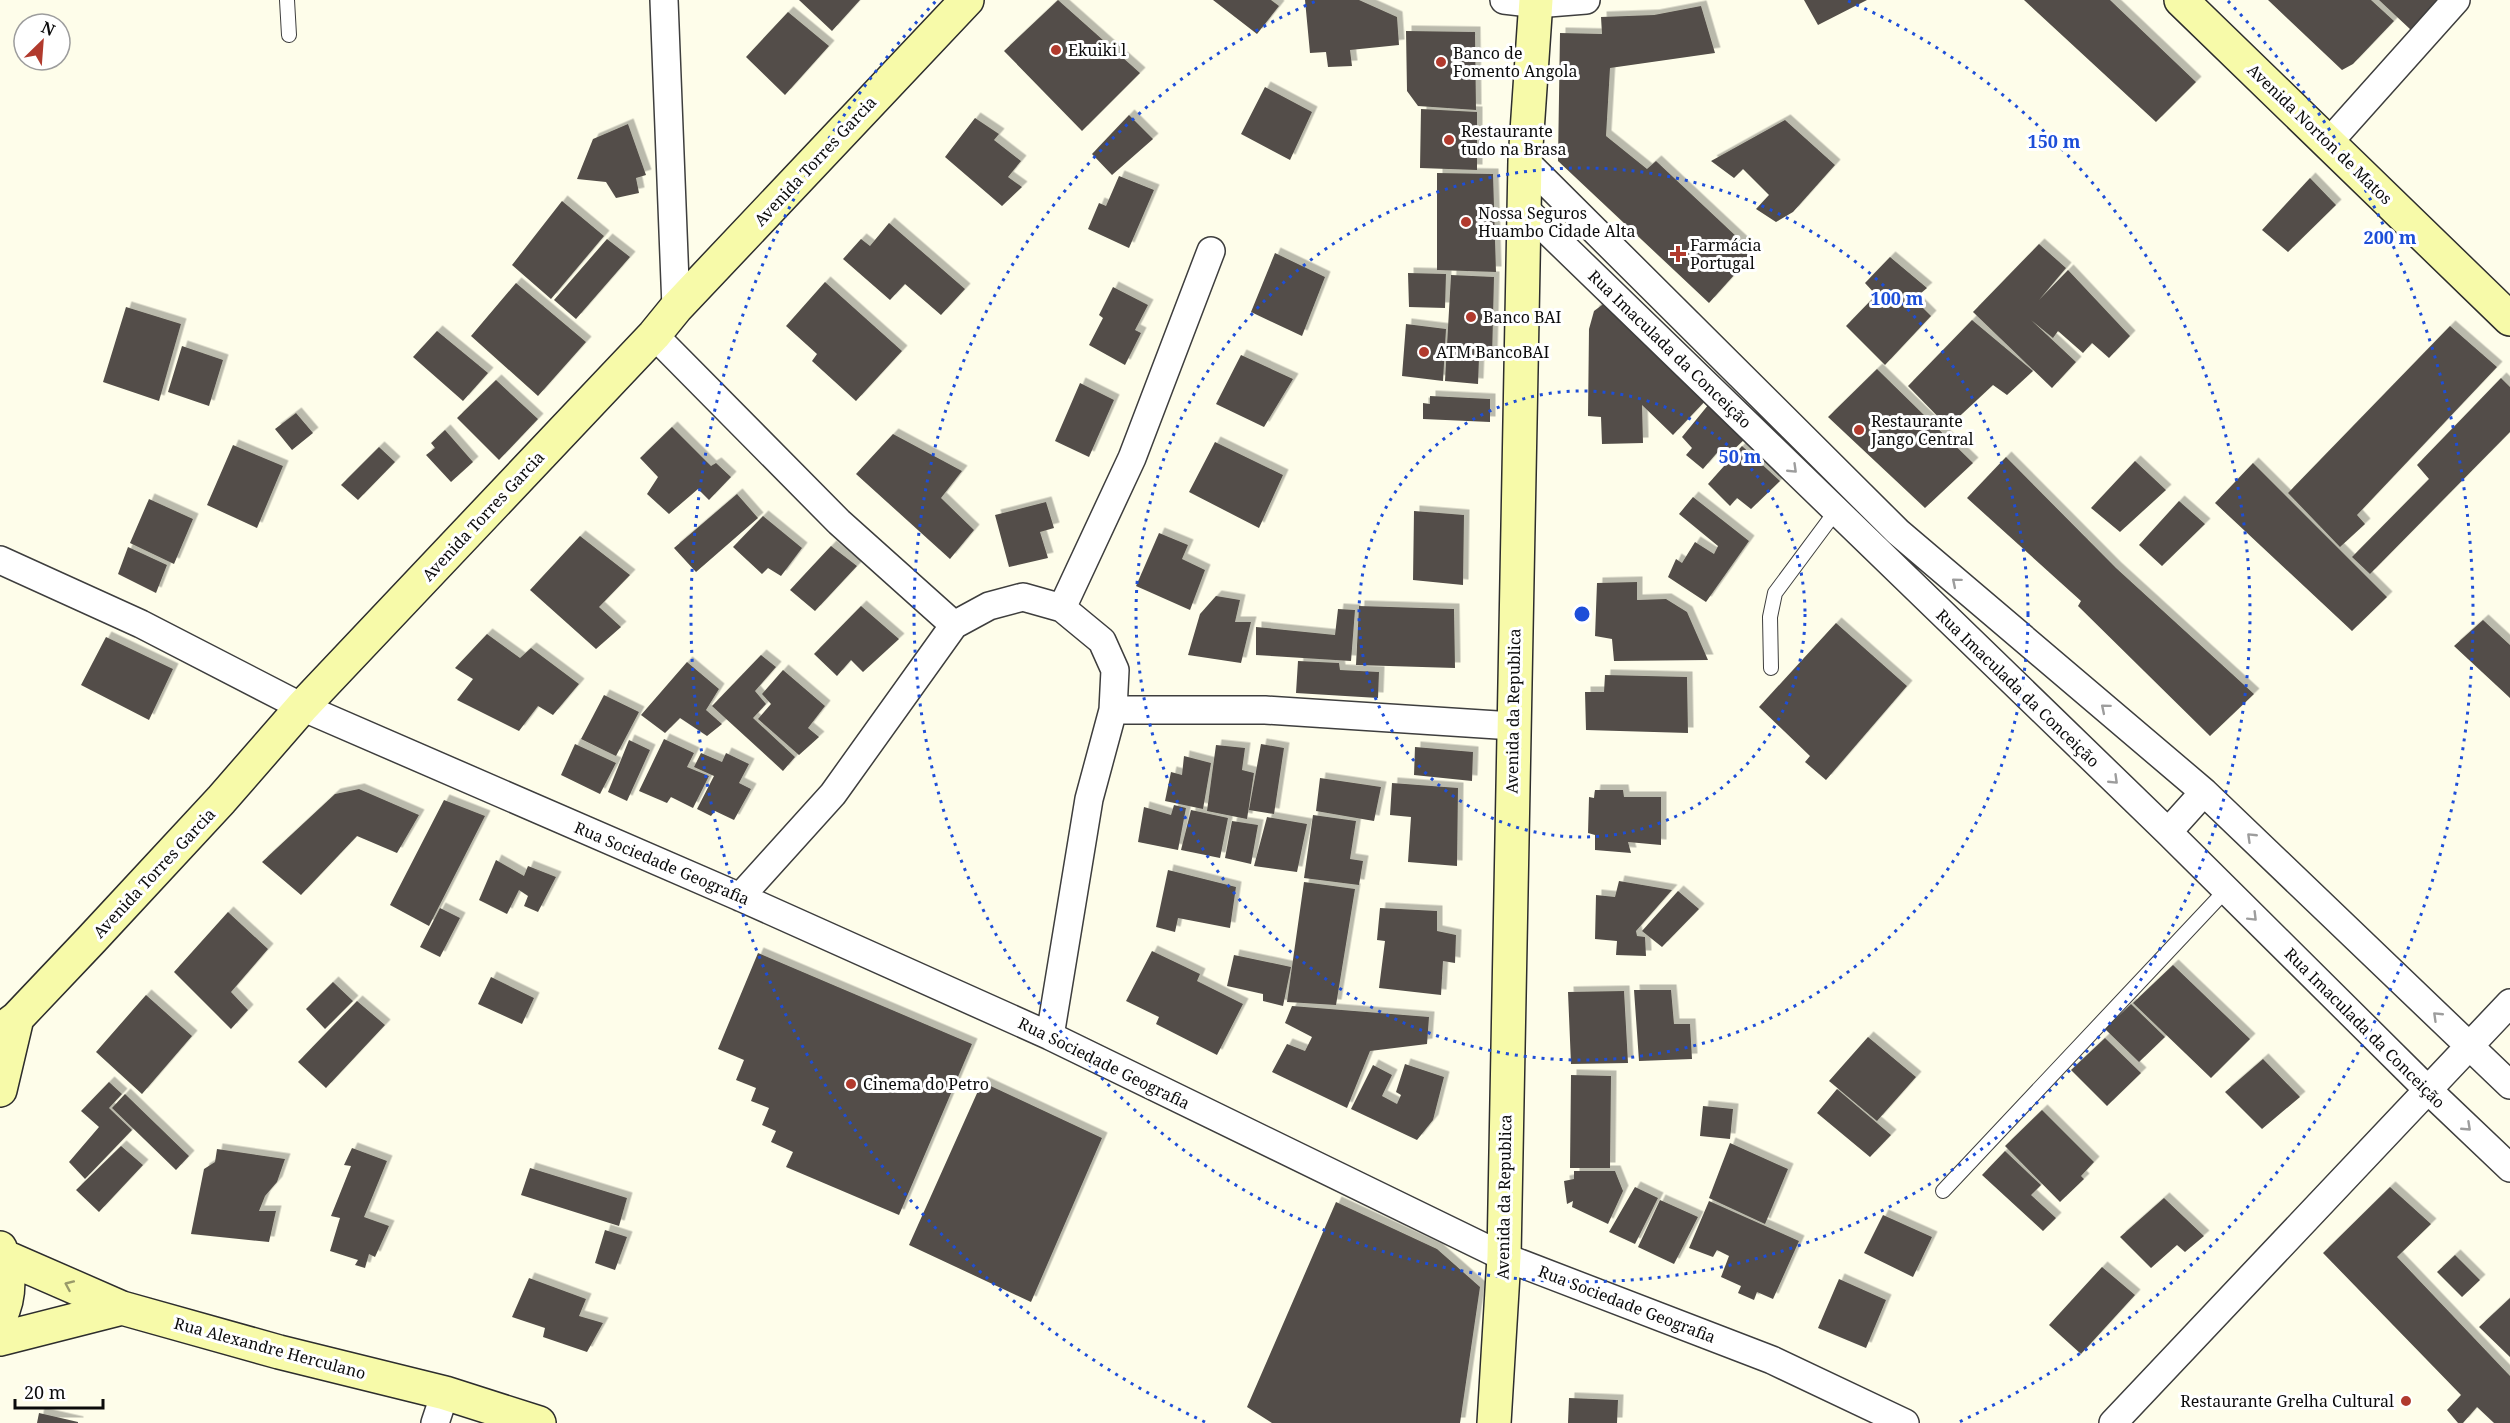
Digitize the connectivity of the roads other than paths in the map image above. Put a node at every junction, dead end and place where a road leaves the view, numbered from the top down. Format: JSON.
{"nodes":[{"id":1,"x":287,"y":0,"type":"edge"},
{"id":2,"x":664,"y":0,"type":"edge"},
{"id":3,"x":966,"y":0,"type":"edge"},
{"id":4,"x":1504,"y":0,"type":"edge"},
{"id":5,"x":1586,"y":0,"type":"edge"},
{"id":6,"x":2181,"y":0,"type":"edge"},
{"id":7,"x":2456,"y":0,"type":"edge"},
{"id":8,"x":1536,"y":2,"type":"edge"},
{"id":9,"x":289,"y":35,"type":"dead end"},
{"id":10,"x":2329,"y":142,"type":"junction"},
{"id":11,"x":1525,"y":161,"type":"junction"},
{"id":12,"x":1525,"y":209,"type":"junction"},
{"id":13,"x":1211,"y":251,"type":"dead end"},
{"id":14,"x":676,"y":308,"type":"junction"},
{"id":15,"x":2510,"y":319,"type":"edge"},
{"id":16,"x":654,"y":335,"type":"junction"},
{"id":17,"x":1836,"y":511,"type":"junction"},
{"id":18,"x":0,"y":560,"type":"edge"},
{"id":19,"x":1062,"y":608,"type":"junction"},
{"id":20,"x":954,"y":625,"type":"junction"},
{"id":21,"x":1771,"y":668,"type":"dead end"},
{"id":22,"x":302,"y":707,"type":"junction"},
{"id":23,"x":1113,"y":710,"type":"junction"},
{"id":24,"x":1513,"y":726,"type":"junction"},
{"id":25,"x":2205,"y":792,"type":"junction"},
{"id":26,"x":2168,"y":832,"type":"junction"},
{"id":27,"x":2226,"y":890,"type":"junction"},
{"id":28,"x":740,"y":897,"type":"junction"},
{"id":29,"x":2510,"y":1003,"type":"edge"},
{"id":30,"x":8,"y":1024,"type":"edge"},
{"id":31,"x":1050,"y":1036,"type":"junction"},
{"id":32,"x":2468,"y":1046,"type":"junction"},
{"id":33,"x":2510,"y":1085,"type":"edge"},
{"id":34,"x":2427,"y":1089,"type":"junction"},
{"id":35,"x":0,"y":1090,"type":"edge"},
{"id":36,"x":2510,"y":1168,"type":"edge"},
{"id":37,"x":1943,"y":1191,"type":"dead end"},
{"id":38,"x":2,"y":1252,"type":"edge"},
{"id":39,"x":1504,"y":1257,"type":"junction"},
{"id":40,"x":122,"y":1308,"type":"junction"},
{"id":41,"x":0,"y":1317,"type":"edge"},
{"id":42,"x":0,"y":1339,"type":"edge"},
{"id":43,"x":440,"y":1408,"type":"edge"},
{"id":44,"x":539,"y":1423,"type":"edge"},
{"id":45,"x":1494,"y":1423,"type":"edge"},
{"id":46,"x":1905,"y":1423,"type":"edge"},
{"id":47,"x":2113,"y":1423,"type":"edge"}],
"edges":[{"from":1,"to":9,"type":"lane"},
{"from":2,"to":14,"type":"street"},
{"from":3,"to":14,"type":"main road","name":"Avenida Torres Garcia"},
{"from":4,"to":8,"type":"street"},
{"from":5,"to":8,"type":"street"},
{"from":6,"to":10,"type":"main road","name":"Avenida Norton de Matos"},
{"from":7,"to":10,"type":"street"},
{"from":8,"to":11,"type":"main road","name":"Avenida da Republica"},
{"from":10,"to":15,"type":"main road","name":"Avenida Norton de Matos"},
{"from":11,"to":12,"type":"main road","name":"Avenida da Republica"},
{"from":25,"to":11,"type":"street","name":"Rua Imaculada da Conceição","one_way":true},
{"from":12,"to":17,"type":"street","name":"Rua Imaculada da Conceição","one_way":true},
{"from":12,"to":24,"type":"main road","name":"Avenida da Republica"},
{"from":13,"to":19,"type":"street"},
{"from":14,"to":16,"type":"main road","name":"Avenida Torres Garcia"},
{"from":16,"to":20,"type":"street"},
{"from":16,"to":22,"type":"main road","name":"Avenida Torres Garcia"},
{"from":17,"to":21,"type":"lane"},
{"from":17,"to":26,"type":"street","name":"Rua Imaculada da Conceição","one_way":true},
{"from":18,"to":22,"type":"street","name":"Rua Sociedade Geografia"},
{"from":19,"to":20,"type":"street"},
{"from":19,"to":23,"type":"street"},
{"from":20,"to":28,"type":"street"},
{"from":22,"to":28,"type":"street","name":"Rua Sociedade Geografia"},
{"from":22,"to":30,"type":"main road","name":"Avenida Torres Garcia"},
{"from":23,"to":24,"type":"street"},
{"from":23,"to":31,"type":"street"},
{"from":24,"to":39,"type":"main road","name":"Avenida da Republica"},
{"from":25,"to":26,"type":"street"},
{"from":32,"to":25,"type":"street","name":"Rua Imaculada da Conceição","one_way":true},
{"from":26,"to":27,"type":"street","name":"Rua Imaculada da Conceição"},
{"from":27,"to":34,"type":"street","name":"Rua Imaculada da Conceição","one_way":true},
{"from":27,"to":37,"type":"lane"},
{"from":28,"to":31,"type":"street","name":"Rua Sociedade Geografia"},
{"from":29,"to":32,"type":"street"},
{"from":30,"to":35,"type":"main road"},
{"from":31,"to":39,"type":"street","name":"Rua Sociedade Geografia"},
{"from":32,"to":33,"type":"street","name":"Rua Imaculada da Conceição"},
{"from":32,"to":34,"type":"street"},
{"from":34,"to":36,"type":"street","name":"Rua Imaculada da Conceição","one_way":true},
{"from":34,"to":47,"type":"street"},
{"from":40,"to":38,"type":"main road","one_way":true},
{"from":38,"to":41,"type":"main road"},
{"from":39,"to":45,"type":"main road","name":"Avenida da Republica"},
{"from":39,"to":46,"type":"street","name":"Rua Sociedade Geografia"},
{"from":40,"to":42,"type":"main road","name":"Rua Alexandre Herculano"},
{"from":40,"to":43,"type":"main road","name":"Rua Alexandre Herculano"},
{"from":43,"to":44,"type":"main road","name":"Rua Alexandre Herculano"}]}
